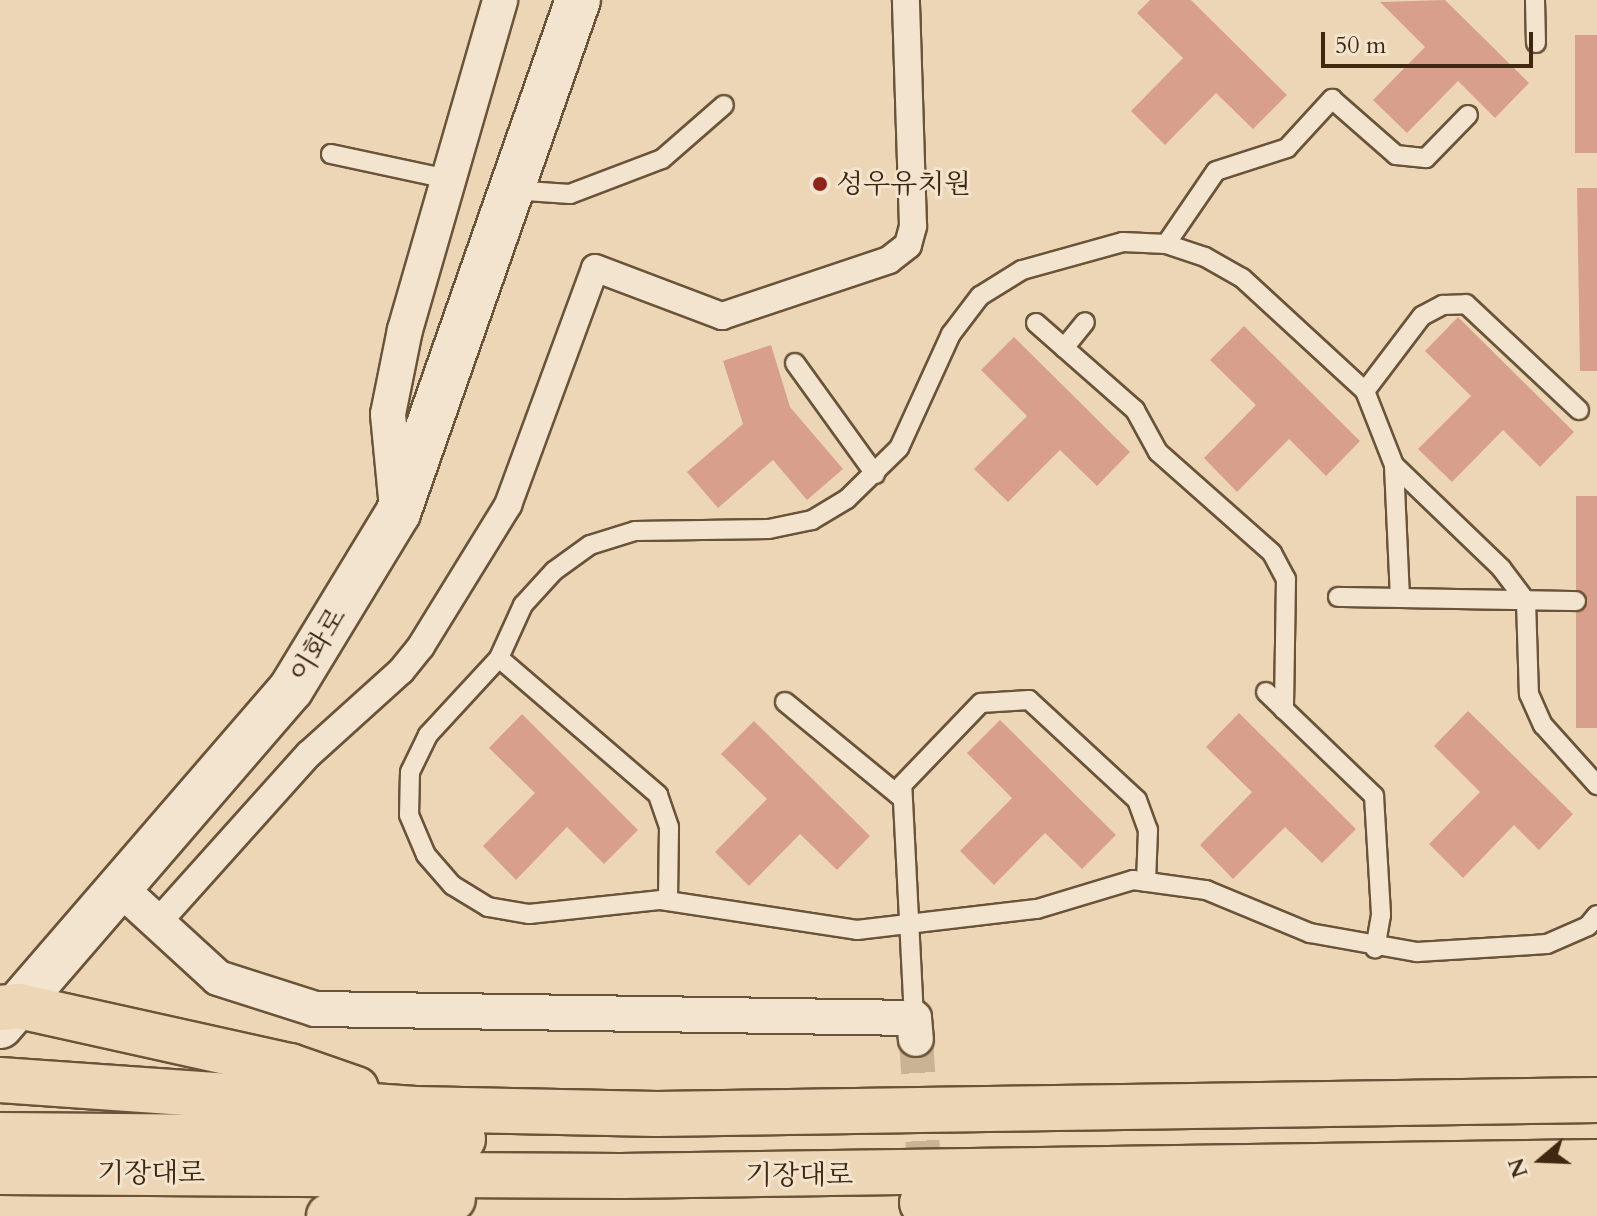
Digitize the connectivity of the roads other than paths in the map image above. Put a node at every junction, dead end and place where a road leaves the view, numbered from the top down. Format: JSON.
{"nodes":[{"id":1,"x":500,"y":0,"type":"edge"},
{"id":2,"x":578,"y":0,"type":"edge"},
{"id":3,"x":906,"y":0,"type":"edge"},
{"id":4,"x":1535,"y":0,"type":"edge"},
{"id":5,"x":1536,"y":43,"type":"dead end"},
{"id":6,"x":724,"y":105,"type":"dead end"},
{"id":7,"x":1468,"y":115,"type":"dead end"},
{"id":8,"x":331,"y":154,"type":"dead end"},
{"id":9,"x":448,"y":179,"type":"junction"},
{"id":10,"x":511,"y":190,"type":"junction"},
{"id":11,"x":1166,"y":244,"type":"junction"},
{"id":12,"x":1085,"y":322,"type":"dead end"},
{"id":13,"x":1036,"y":323,"type":"dead end"},
{"id":14,"x":1064,"y":348,"type":"junction"},
{"id":15,"x":795,"y":363,"type":"dead end"},
{"id":16,"x":1365,"y":391,"type":"junction"},
{"id":17,"x":1579,"y":410,"type":"dead end"},
{"id":18,"x":1394,"y":465,"type":"junction"},
{"id":19,"x":875,"y":474,"type":"junction"},
{"id":20,"x":398,"y":513,"type":"junction"},
{"id":21,"x":1338,"y":597,"type":"dead end"},
{"id":22,"x":1400,"y":598,"type":"junction"},
{"id":23,"x":1526,"y":601,"type":"junction"},
{"id":24,"x":1576,"y":601,"type":"dead end"},
{"id":25,"x":499,"y":658,"type":"junction"},
{"id":26,"x":1266,"y":692,"type":"dead end"},
{"id":27,"x":785,"y":702,"type":"dead end"},
{"id":28,"x":1284,"y":710,"type":"junction"},
{"id":29,"x":1597,"y":785,"type":"edge"},
{"id":30,"x":902,"y":798,"type":"junction"},
{"id":31,"x":1146,"y":882,"type":"junction"},
{"id":32,"x":122,"y":890,"type":"junction"},
{"id":33,"x":668,"y":901,"type":"junction"},
{"id":34,"x":1597,"y":915,"type":"edge"},
{"id":35,"x":158,"y":922,"type":"junction"},
{"id":36,"x":906,"y":925,"type":"junction"},
{"id":37,"x":1375,"y":948,"type":"junction"},
{"id":38,"x":6,"y":1013,"type":"edge"},
{"id":39,"x":915,"y":1029,"type":"joint"},
{"id":40,"x":0,"y":1080,"type":"edge"},
{"id":41,"x":1597,"y":1100,"type":"edge"},
{"id":42,"x":415,"y":1109,"type":"junction"},
{"id":43,"x":1597,"y":1126,"type":"edge"},
{"id":44,"x":0,"y":1135,"type":"edge"},
{"id":45,"x":1597,"y":1162,"type":"edge"},
{"id":46,"x":0,"y":1172,"type":"edge"},
{"id":47,"x":1597,"y":1202,"type":"edge"},
{"id":48,"x":1031,"y":1203,"type":"junction"},
{"id":49,"x":330,"y":1216,"type":"edge"},
{"id":50,"x":980,"y":1216,"type":"edge"}],
"edges":[{"from":1,"to":9,"type":"street"},
{"from":2,"to":10,"type":"main road","name":"이화로"},
{"from":3,"to":35,"type":"street"},
{"from":4,"to":5,"type":"lane"},
{"from":6,"to":10,"type":"lane"},
{"from":7,"to":11,"type":"lane"},
{"from":8,"to":9,"type":"lane"},
{"from":9,"to":20,"type":"street"},
{"from":10,"to":20,"type":"main road","name":"이화로"},
{"from":11,"to":16,"type":"lane"},
{"from":11,"to":19,"type":"lane"},
{"from":12,"to":14,"type":"lane"},
{"from":13,"to":14,"type":"lane"},
{"from":14,"to":28,"type":"lane"},
{"from":15,"to":19,"type":"lane"},
{"from":16,"to":17,"type":"lane"},
{"from":16,"to":18,"type":"lane"},
{"from":18,"to":22,"type":"lane"},
{"from":18,"to":23,"type":"lane"},
{"from":19,"to":25,"type":"lane"},
{"from":20,"to":32,"type":"main road","name":"이화로"},
{"from":21,"to":22,"type":"lane"},
{"from":22,"to":23,"type":"lane"},
{"from":23,"to":24,"type":"lane"},
{"from":23,"to":29,"type":"lane"},
{"from":25,"to":33,"type":"lane"},
{"from":25,"to":33,"type":"lane"},
{"from":26,"to":28,"type":"lane"},
{"from":27,"to":30,"type":"lane"},
{"from":28,"to":37,"type":"lane"},
{"from":30,"to":31,"type":"lane"},
{"from":30,"to":36,"type":"lane"},
{"from":31,"to":36,"type":"lane"},
{"from":31,"to":37,"type":"lane"},
{"from":32,"to":35,"type":"street"},
{"from":32,"to":38,"type":"main road","name":"이화로"},
{"from":33,"to":36,"type":"lane"},
{"from":34,"to":37,"type":"lane"},
{"from":35,"to":39,"type":"street"},
{"from":36,"to":39,"type":"lane"},
{"from":38,"to":42,"type":"main road"},
{"from":40,"to":42,"type":"main road"},
{"from":41,"to":42,"type":"main road"},
{"from":43,"to":44,"type":"main road","name":"기장대로"},
{"from":45,"to":46,"type":"main road","name":"기장대로"},
{"from":47,"to":48,"type":"main road"},
{"from":48,"to":49,"type":"main road"},
{"from":48,"to":50,"type":"street"}]}
